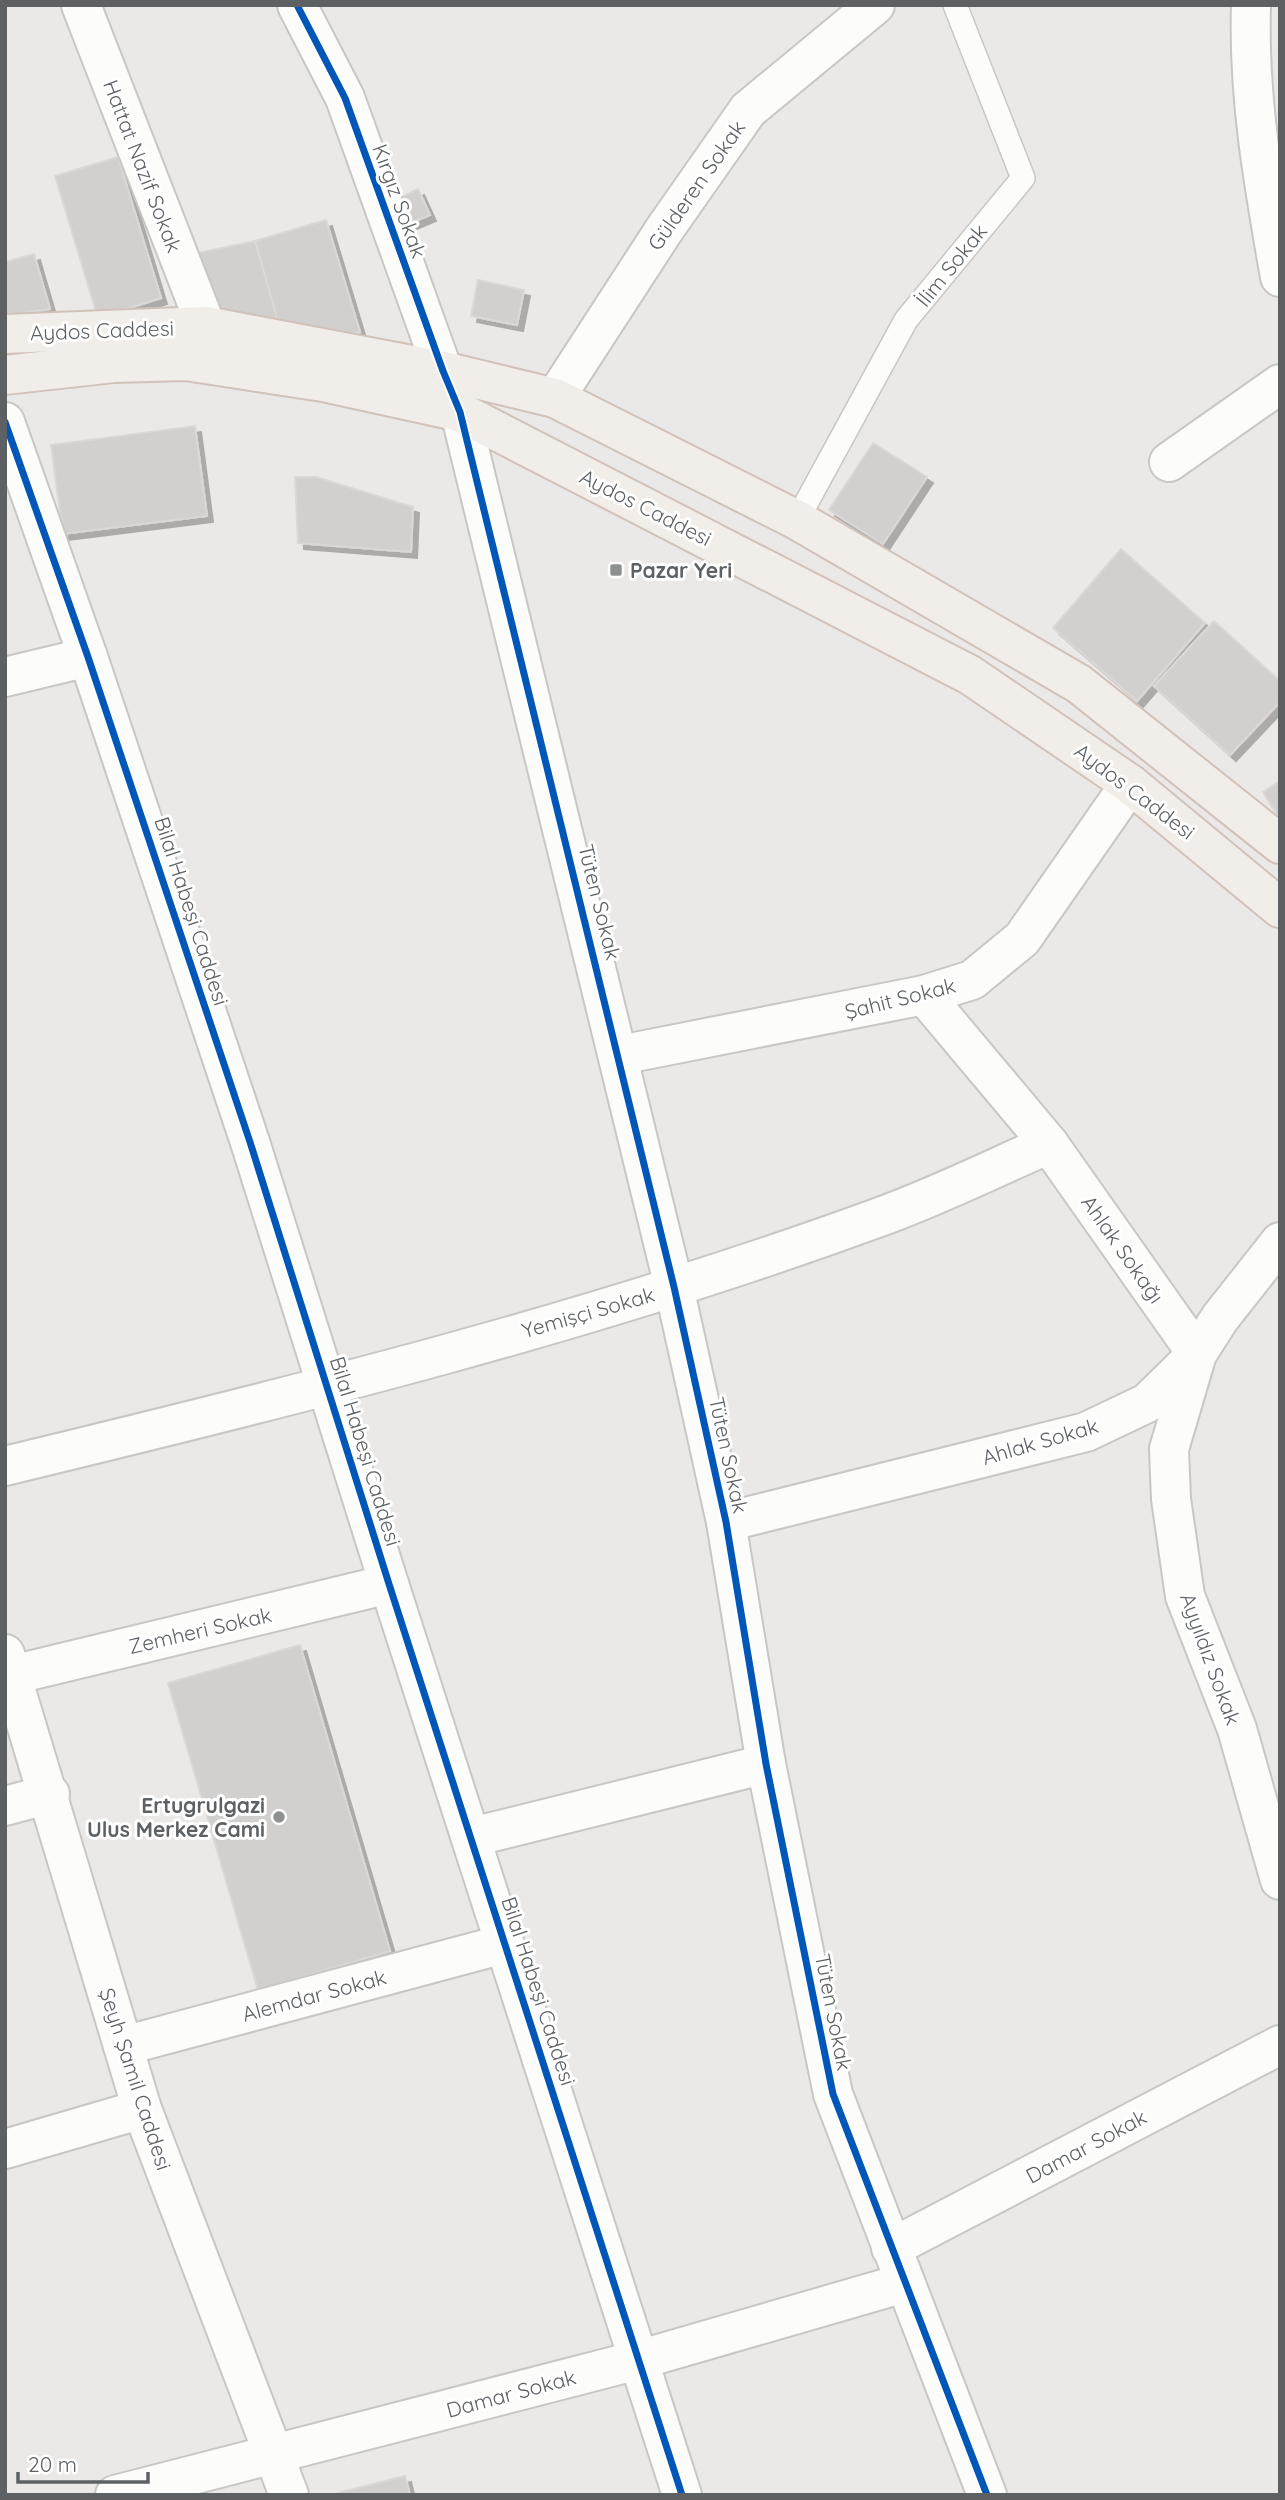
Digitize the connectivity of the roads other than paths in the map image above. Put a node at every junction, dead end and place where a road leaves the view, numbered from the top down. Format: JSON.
{"nodes":[{"id":1,"x":81,"y":5,"type":"edge"},
{"id":2,"x":297,"y":5,"type":"edge"},
{"id":3,"x":875,"y":5,"type":"edge"},
{"id":4,"x":955,"y":5,"type":"edge"},
{"id":5,"x":1251,"y":5,"type":"edge"},
{"id":6,"x":1280,"y":277,"type":"edge"},
{"id":7,"x":206,"y":326,"type":"junction"},
{"id":8,"x":5,"y":334,"type":"edge"},
{"id":9,"x":443,"y":372,"type":"junction"},
{"id":10,"x":5,"y":375,"type":"edge"},
{"id":11,"x":1280,"y":384,"type":"edge"},
{"id":12,"x":555,"y":398,"type":"junction"},
{"id":13,"x":460,"y":412,"type":"junction"},
{"id":14,"x":5,"y":422,"type":"edge"},
{"id":15,"x":1169,"y":462,"type":"dead end"},
{"id":16,"x":797,"y":520,"type":"junction"},
{"id":17,"x":88,"y":657,"type":"junction"},
{"id":18,"x":5,"y":677,"type":"edge"},
{"id":19,"x":1130,"y":784,"type":"junction"},
{"id":20,"x":1280,"y":844,"type":"edge"},
{"id":21,"x":1280,"y":908,"type":"edge"},
{"id":22,"x":924,"y":995,"type":"junction"},
{"id":23,"x":620,"y":1055,"type":"junction"},
{"id":24,"x":1049,"y":1144,"type":"junction"},
{"id":25,"x":1280,"y":1242,"type":"edge"},
{"id":26,"x":674,"y":1287,"type":"junction"},
{"id":27,"x":1197,"y":1354,"type":"junction"},
{"id":28,"x":329,"y":1388,"type":"junction"},
{"id":29,"x":5,"y":1466,"type":"edge"},
{"id":30,"x":726,"y":1522,"type":"junction"},
{"id":31,"x":389,"y":1584,"type":"junction"},
{"id":32,"x":8,"y":1665,"type":"edge"},
{"id":33,"x":766,"y":1764,"type":"junction"},
{"id":34,"x":50,"y":1794,"type":"junction"},
{"id":35,"x":5,"y":1806,"type":"edge"},
{"id":36,"x":472,"y":1837,"type":"junction"},
{"id":37,"x":1280,"y":1880,"type":"edge"},
{"id":38,"x":504,"y":1944,"type":"junction"},
{"id":39,"x":1280,"y":2045,"type":"edge"},
{"id":40,"x":123,"y":2046,"type":"junction"},
{"id":41,"x":142,"y":2109,"type":"junction"},
{"id":42,"x":5,"y":2149,"type":"edge"},
{"id":43,"x":898,"y":2266,"type":"junction"},
{"id":44,"x":638,"y":2360,"type":"junction"},
{"id":45,"x":276,"y":2455,"type":"junction"},
{"id":46,"x":115,"y":2495,"type":"edge"},
{"id":47,"x":289,"y":2495,"type":"edge"},
{"id":48,"x":682,"y":2495,"type":"edge"},
{"id":49,"x":987,"y":2495,"type":"edge"}],
"edges":[{"from":1,"to":7,"type":"street","name":"Hattat Nazif Sokak"},
{"from":2,"to":9,"type":"street","name":"Kırgız Sokak"},
{"from":3,"to":12,"type":"street","name":"Gülderen Sokak"},
{"from":4,"to":16,"type":"lane","name":"İlim Sokak"},
{"from":5,"to":6,"type":"street"},
{"from":7,"to":8,"type":"main road","name":"Aydos Caddesi"},
{"from":7,"to":9,"type":"main road","name":"Aydos Caddesi"},
{"from":9,"to":12,"type":"main road","name":"Aydos Caddesi"},
{"from":9,"to":13,"type":"street","name":"Kırgız Sokak"},
{"from":10,"to":13,"type":"main road","name":"Aydos Caddesi"},
{"from":11,"to":15,"type":"street"},
{"from":12,"to":16,"type":"main road","name":"Aydos Caddesi"},
{"from":13,"to":19,"type":"main road","name":"Aydos Caddesi"},
{"from":13,"to":23,"type":"street","name":"Tüten Sokak"},
{"from":14,"to":17,"type":"street","name":"Bilal Habeşi Caddesi"},
{"from":16,"to":20,"type":"main road","name":"Aydos Caddesi"},
{"from":17,"to":18,"type":"street"},
{"from":17,"to":28,"type":"street","name":"Bilal Habeşi Caddesi"},
{"from":19,"to":21,"type":"main road","name":"Aydos Caddesi"},
{"from":19,"to":22,"type":"street","name":"Şahit Sokak"},
{"from":22,"to":23,"type":"street","name":"Şahit Sokak"},
{"from":22,"to":24,"type":"street"},
{"from":23,"to":26,"type":"street","name":"Tüten Sokak"},
{"from":24,"to":26,"type":"street","name":"Yemişçi Sokak"},
{"from":24,"to":27,"type":"street","name":"Ahlak Sokağı"},
{"from":25,"to":27,"type":"street","name":"Ahlak Sokak"},
{"from":26,"to":28,"type":"street","name":"Yemişçi Sokak"},
{"from":26,"to":30,"type":"street","name":"Tüten Sokak"},
{"from":27,"to":30,"type":"street","name":"Ahlak Sokak"},
{"from":27,"to":37,"type":"street","name":"Ayyıldız Sokak"},
{"from":28,"to":29,"type":"street","name":"Yemişçi Sokak"},
{"from":28,"to":31,"type":"street","name":"Bilal Habeşi Caddesi"},
{"from":30,"to":33,"type":"street","name":"Tüten Sokak"},
{"from":31,"to":32,"type":"street","name":"Zemheri Sokak"},
{"from":31,"to":36,"type":"street","name":"Bilal Habeşi Caddesi"},
{"from":32,"to":34,"type":"street","name":"Şeyh Şamil Caddesi"},
{"from":33,"to":36,"type":"street"},
{"from":33,"to":43,"type":"street","name":"Tüten Sokak"},
{"from":34,"to":35,"type":"street"},
{"from":34,"to":40,"type":"street","name":"Şeyh Şamil Caddesi"},
{"from":36,"to":38,"type":"street","name":"Bilal Habeşi Caddesi"},
{"from":38,"to":40,"type":"street","name":"Alemdar Sokak"},
{"from":38,"to":44,"type":"street","name":"Bilal Habeşi Caddesi"},
{"from":39,"to":43,"type":"street","name":"Damar Sokak"},
{"from":40,"to":41,"type":"street","name":"Şeyh Şamil Caddesi"},
{"from":41,"to":42,"type":"street"},
{"from":41,"to":45,"type":"street","name":"Şeyh Şamil Caddesi"},
{"from":43,"to":44,"type":"street","name":"Damar Sokak"},
{"from":43,"to":49,"type":"street","name":"Tüten Sokak"},
{"from":44,"to":45,"type":"street","name":"Damar Sokak"},
{"from":44,"to":48,"type":"street","name":"Bilal Habeşi Caddesi"},
{"from":45,"to":46,"type":"street","name":"Damar Sokak"},
{"from":45,"to":47,"type":"street","name":"Şeyh Şamil Caddesi"}]}
